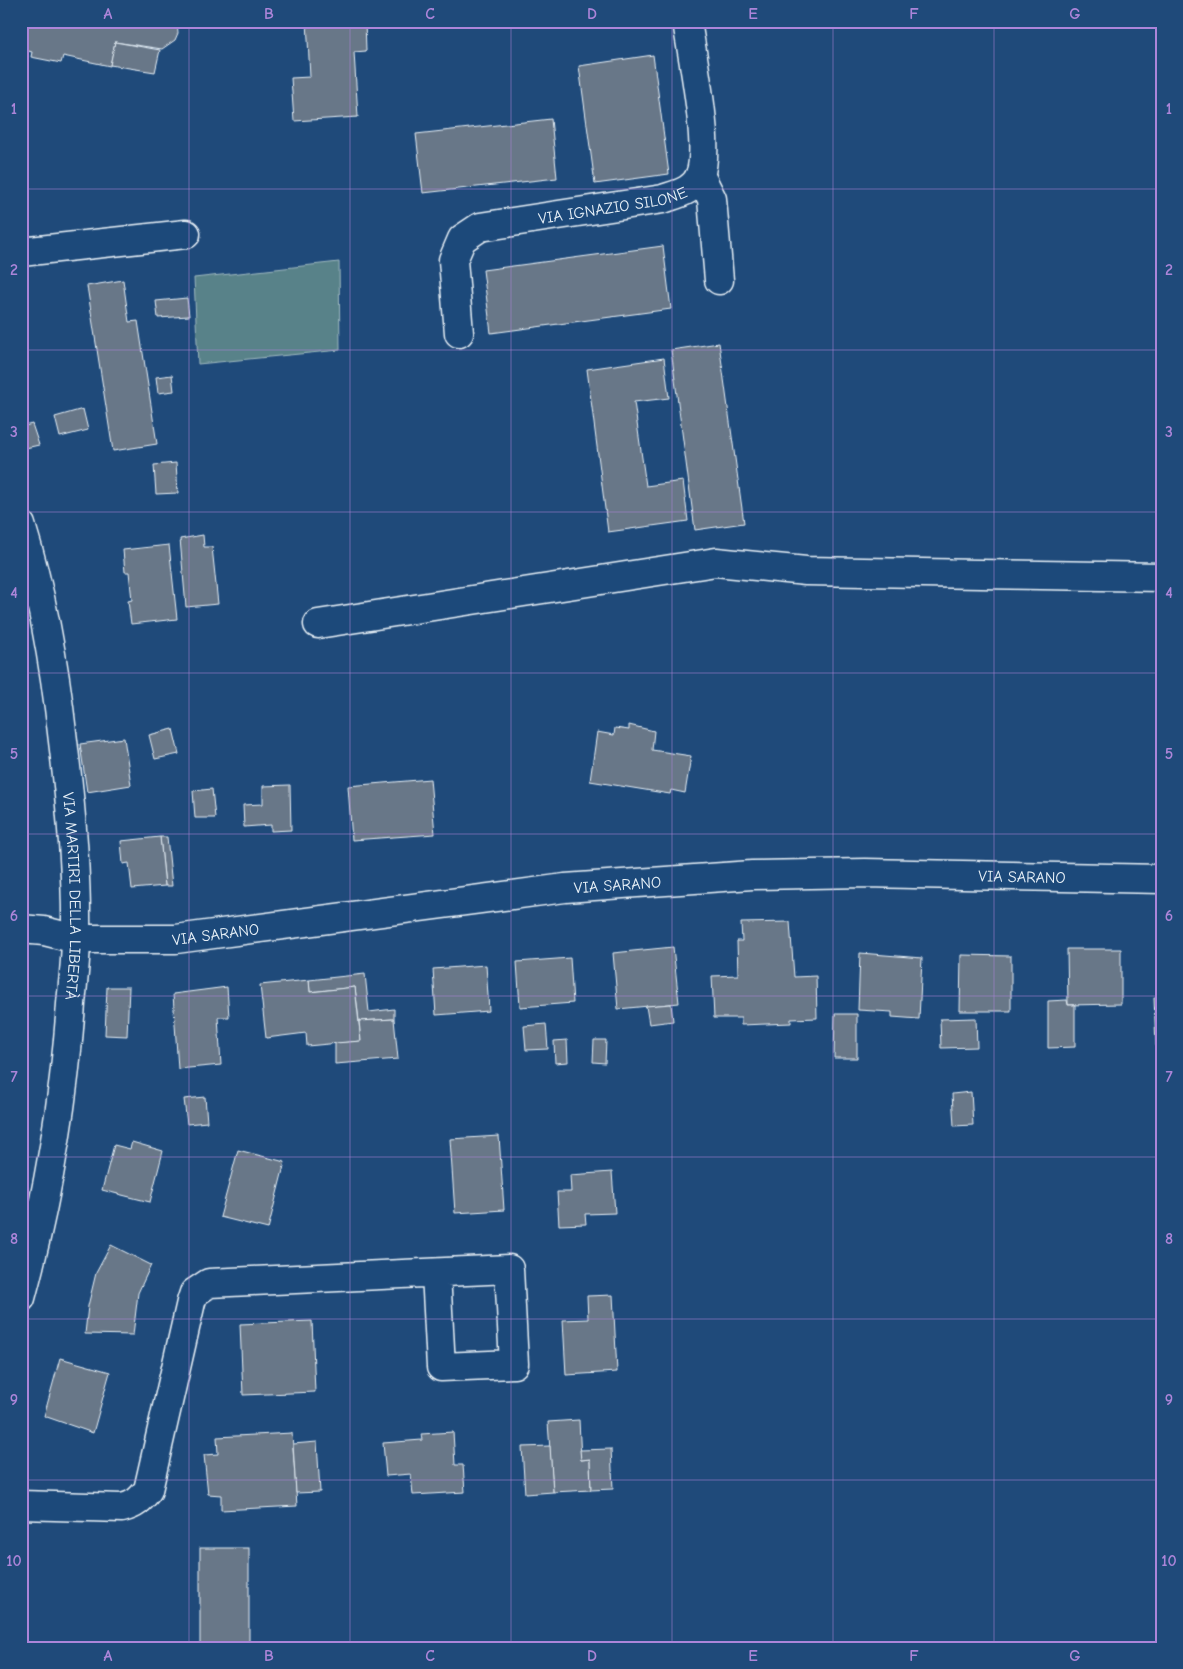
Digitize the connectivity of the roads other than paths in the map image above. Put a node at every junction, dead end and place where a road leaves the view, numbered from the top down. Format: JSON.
{"nodes":[{"id":1,"x":687,"y":21,"type":"edge"},
{"id":2,"x":700,"y":176,"type":"junction"},
{"id":3,"x":186,"y":234,"type":"dead end"},
{"id":4,"x":21,"y":252,"type":"edge"},
{"id":5,"x":719,"y":280,"type":"dead end"},
{"id":6,"x":459,"y":333,"type":"dead end"},
{"id":7,"x":21,"y":525,"type":"edge"},
{"id":8,"x":1162,"y":577,"type":"edge"},
{"id":9,"x":318,"y":624,"type":"dead end"},
{"id":10,"x":1162,"y":879,"type":"edge"},
{"id":11,"x":21,"y":929,"type":"edge"},
{"id":12,"x":76,"y":939,"type":"junction"},
{"id":13,"x":436,"y":1273,"type":"dead end"},
{"id":14,"x":21,"y":1298,"type":"edge"},
{"id":15,"x":21,"y":1505,"type":"edge"}],
"edges":[{"from":1,"to":2,"type":"street","name":"VIA IGNAZIO SILONE"},
{"from":2,"to":5,"type":"street"},
{"from":2,"to":6,"type":"street","name":"VIA IGNAZIO SILONE"},
{"from":3,"to":4,"type":"street"},
{"from":7,"to":12,"type":"street","name":"VIA MARTIRI DELLA LIBERTÀ"},
{"from":8,"to":9,"type":"street"},
{"from":10,"to":12,"type":"street","name":"VIA SARANO"},
{"from":11,"to":12,"type":"street","name":"VIA SARANO"},
{"from":12,"to":14,"type":"street","name":"VIA MARTIRI DELLA LIBERTÀ"},
{"from":13,"to":15,"type":"street"}]}
